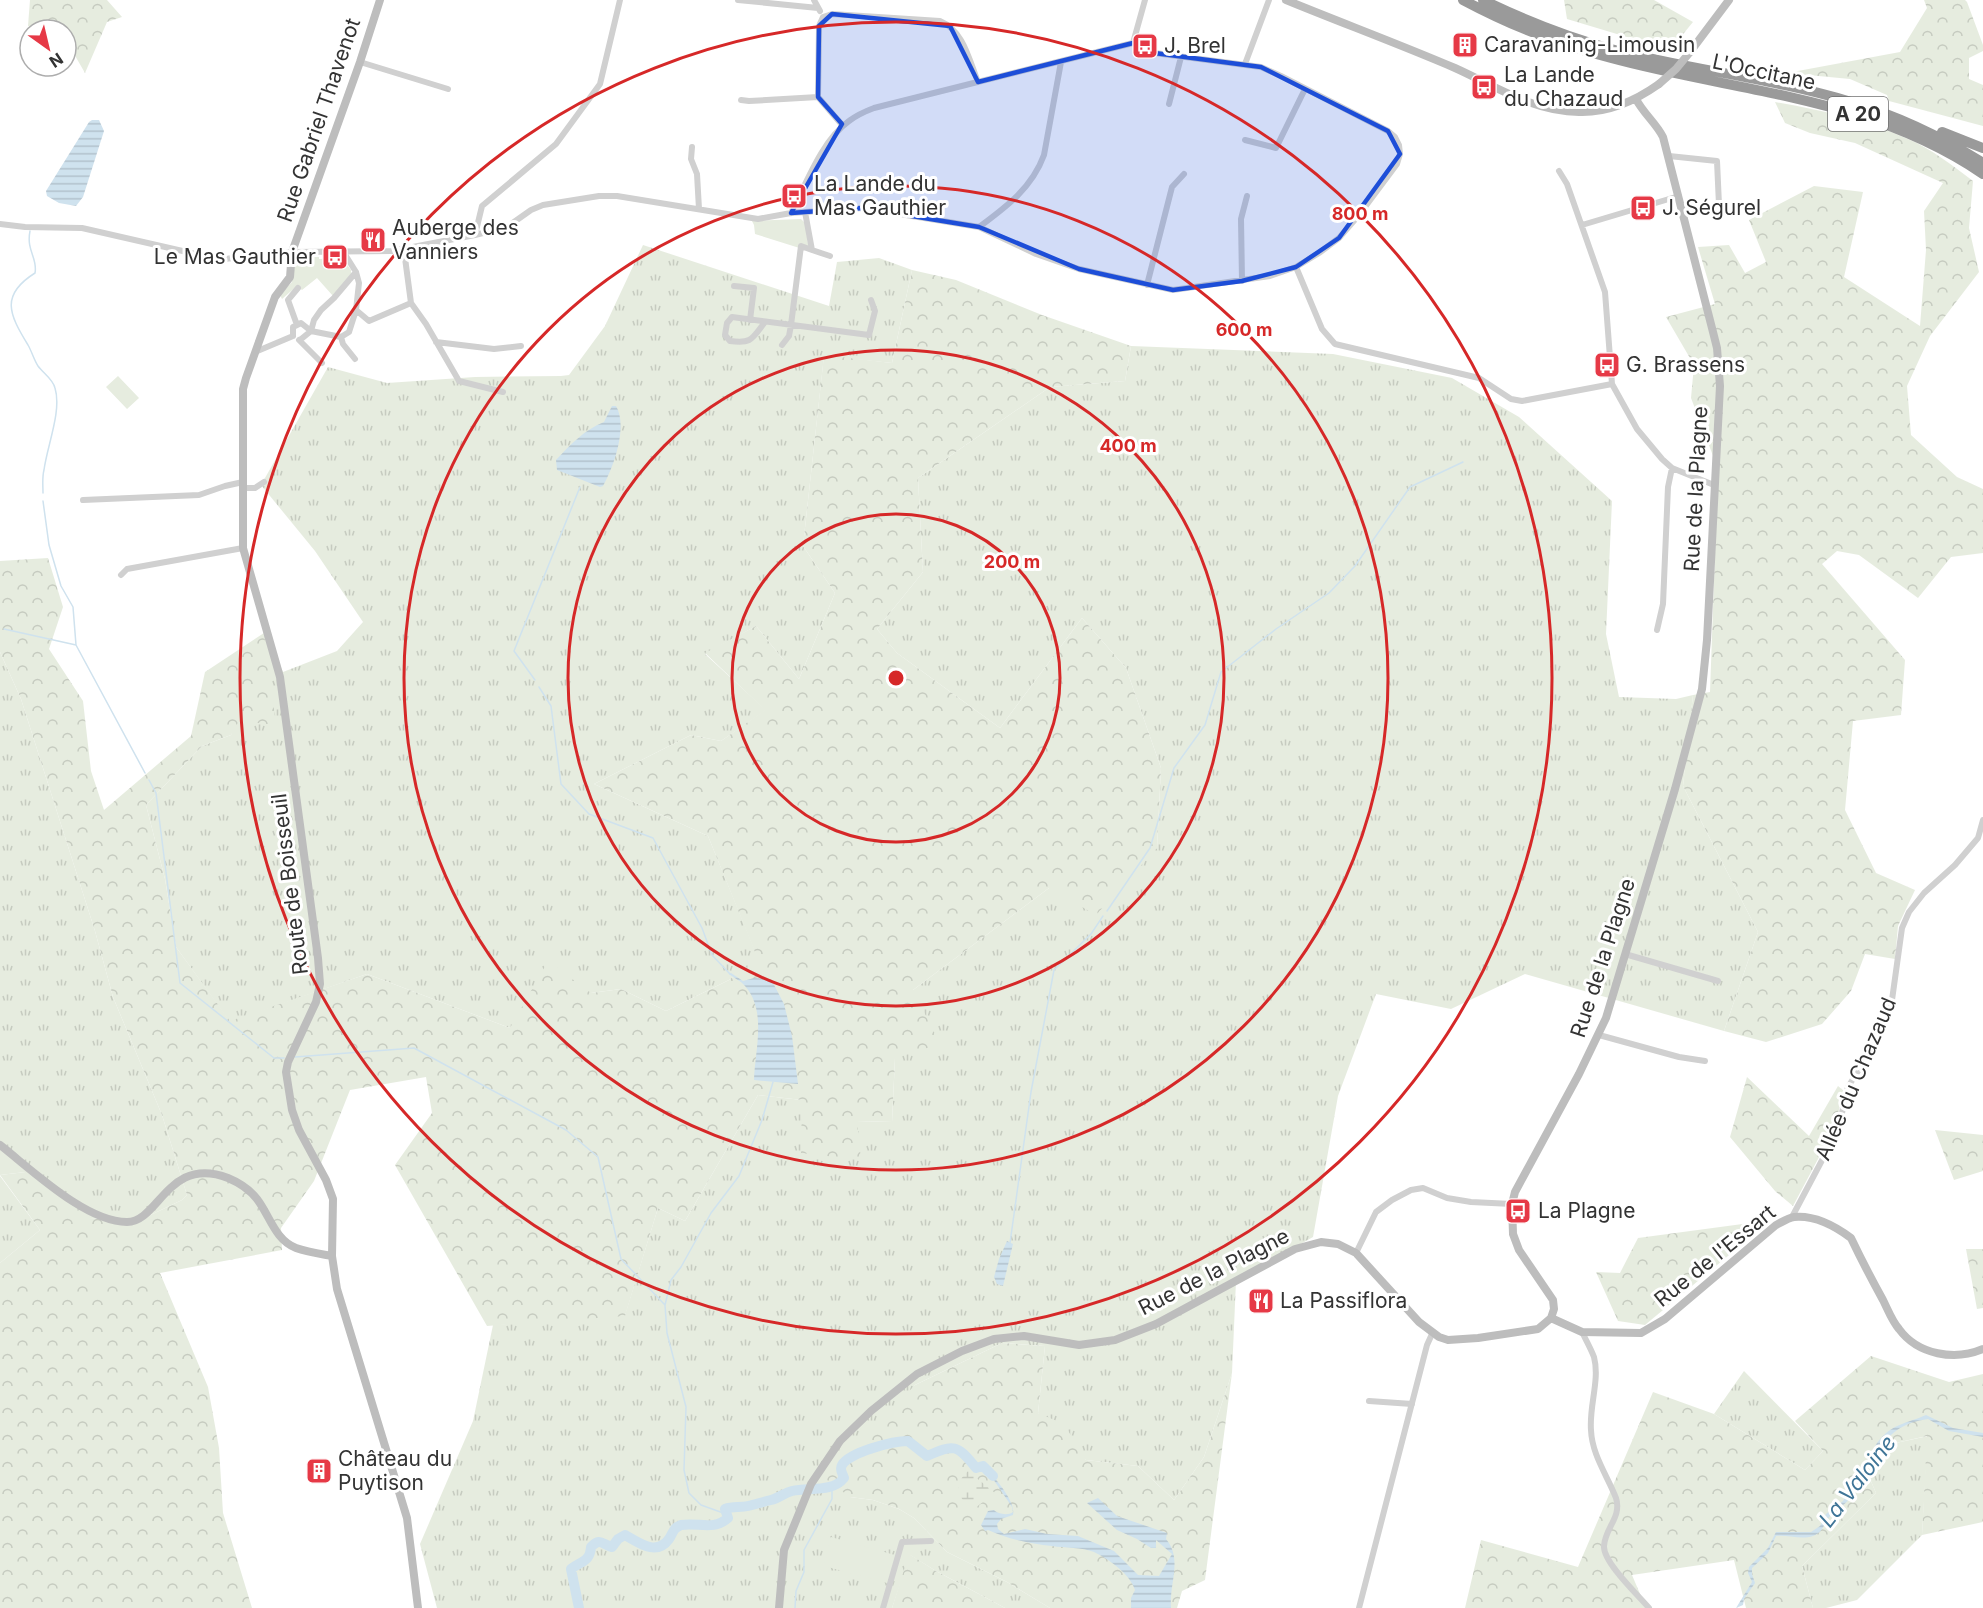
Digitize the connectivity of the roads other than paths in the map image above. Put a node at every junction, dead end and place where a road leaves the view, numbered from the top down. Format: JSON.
{"nodes":[{"id":1,"x":380,"y":0,"type":"edge"},
{"id":2,"x":620,"y":0,"type":"edge"},
{"id":3,"x":738,"y":0,"type":"edge"},
{"id":4,"x":814,"y":0,"type":"edge"},
{"id":5,"x":1145,"y":0,"type":"edge"},
{"id":6,"x":1269,"y":0,"type":"edge"},
{"id":7,"x":1286,"y":0,"type":"edge"},
{"id":8,"x":1463,"y":0,"type":"edge"},
{"id":9,"x":1483,"y":0,"type":"edge"},
{"id":10,"x":1729,"y":0,"type":"edge"},
{"id":11,"x":818,"y":8,"type":"junction"},
{"id":12,"x":823,"y":17,"type":"junction"},
{"id":13,"x":1133,"y":43,"type":"junction"},
{"id":14,"x":1181,"y":57,"type":"junction"},
{"id":15,"x":360,"y":62,"type":"junction"},
{"id":16,"x":1061,"y":62,"type":"junction"},
{"id":17,"x":1245,"y":64,"type":"junction"},
{"id":18,"x":978,"y":82,"type":"junction"},
{"id":19,"x":1305,"y":88,"type":"junction"},
{"id":20,"x":448,"y":89,"type":"dead end"},
{"id":21,"x":818,"y":97,"type":"junction"},
{"id":22,"x":1636,"y":99,"type":"junction"},
{"id":23,"x":741,"y":100,"type":"dead end"},
{"id":24,"x":1169,"y":104,"type":"dead end"},
{"id":25,"x":1902,"y":120,"type":"junction"},
{"id":26,"x":843,"y":126,"type":"junction"},
{"id":27,"x":1245,"y":140,"type":"dead end"},
{"id":28,"x":692,"y":147,"type":"dead end"},
{"id":29,"x":1983,"y":148,"type":"edge"},
{"id":30,"x":1669,"y":156,"type":"junction"},
{"id":31,"x":1983,"y":163,"type":"edge"},
{"id":32,"x":1559,"y":171,"type":"dead end"},
{"id":33,"x":1184,"y":174,"type":"dead end"},
{"id":34,"x":1983,"y":174,"type":"edge"},
{"id":35,"x":1247,"y":196,"type":"dead end"},
{"id":36,"x":1679,"y":196,"type":"junction"},
{"id":37,"x":1719,"y":205,"type":"dead end"},
{"id":38,"x":699,"y":209,"type":"junction"},
{"id":39,"x":805,"y":212,"type":"junction"},
{"id":40,"x":791,"y":213,"type":"junction"},
{"id":41,"x":0,"y":225,"type":"edge"},
{"id":42,"x":1582,"y":225,"type":"junction"},
{"id":43,"x":979,"y":227,"type":"junction"},
{"id":44,"x":475,"y":236,"type":"junction"},
{"id":45,"x":401,"y":250,"type":"junction"},
{"id":46,"x":812,"y":250,"type":"junction"},
{"id":47,"x":292,"y":252,"type":"junction"},
{"id":48,"x":344,"y":253,"type":"junction"},
{"id":49,"x":830,"y":256,"type":"dead end"},
{"id":50,"x":1296,"y":267,"type":"junction"},
{"id":51,"x":356,"y":272,"type":"junction"},
{"id":52,"x":1242,"y":281,"type":"junction"},
{"id":53,"x":1147,"y":285,"type":"junction"},
{"id":54,"x":734,"y":286,"type":"dead end"},
{"id":55,"x":298,"y":288,"type":"dead end"},
{"id":56,"x":288,"y":300,"type":"junction"},
{"id":57,"x":871,"y":300,"type":"dead end"},
{"id":58,"x":274,"y":301,"type":"junction"},
{"id":59,"x":411,"y":303,"type":"junction"},
{"id":60,"x":356,"y":310,"type":"junction"},
{"id":61,"x":750,"y":320,"type":"junction"},
{"id":62,"x":765,"y":322,"type":"junction"},
{"id":63,"x":297,"y":325,"type":"junction"},
{"id":64,"x":791,"y":326,"type":"junction"},
{"id":65,"x":310,"y":331,"type":"junction"},
{"id":66,"x":293,"y":336,"type":"junction"},
{"id":67,"x":341,"y":337,"type":"junction"},
{"id":68,"x":300,"y":340,"type":"junction"},
{"id":69,"x":436,"y":342,"type":"junction"},
{"id":70,"x":782,"y":345,"type":"dead end"},
{"id":71,"x":521,"y":346,"type":"dead end"},
{"id":72,"x":255,"y":352,"type":"junction"},
{"id":73,"x":355,"y":359,"type":"dead end"},
{"id":74,"x":322,"y":363,"type":"dead end"},
{"id":75,"x":1612,"y":384,"type":"junction"},
{"id":76,"x":503,"y":392,"type":"dead end"},
{"id":77,"x":1672,"y":468,"type":"junction"},
{"id":78,"x":264,"y":482,"type":"dead end"},
{"id":79,"x":243,"y":485,"type":"junction"},
{"id":80,"x":1714,"y":485,"type":"junction"},
{"id":81,"x":83,"y":500,"type":"dead end"},
{"id":82,"x":243,"y":548,"type":"junction"},
{"id":83,"x":121,"y":575,"type":"dead end"},
{"id":84,"x":1657,"y":630,"type":"dead end"},
{"id":85,"x":1983,"y":820,"type":"edge"},
{"id":86,"x":1625,"y":954,"type":"junction"},
{"id":87,"x":1718,"y":981,"type":"dead end"},
{"id":88,"x":1599,"y":1035,"type":"junction"},
{"id":89,"x":1705,"y":1061,"type":"dead end"},
{"id":90,"x":0,"y":1145,"type":"edge"},
{"id":91,"x":1512,"y":1204,"type":"junction"},
{"id":92,"x":1792,"y":1217,"type":"junction"},
{"id":93,"x":1356,"y":1253,"type":"junction"},
{"id":94,"x":332,"y":1256,"type":"junction"},
{"id":95,"x":1551,"y":1318,"type":"junction"},
{"id":96,"x":1582,"y":1332,"type":"junction"},
{"id":97,"x":1432,"y":1334,"type":"junction"},
{"id":98,"x":1983,"y":1349,"type":"edge"},
{"id":99,"x":1369,"y":1401,"type":"dead end"},
{"id":100,"x":1412,"y":1404,"type":"junction"},
{"id":101,"x":931,"y":1541,"type":"dead end"},
{"id":102,"x":418,"y":1608,"type":"edge"},
{"id":103,"x":779,"y":1608,"type":"edge"},
{"id":104,"x":883,"y":1608,"type":"edge"},
{"id":105,"x":1359,"y":1608,"type":"edge"},
{"id":106,"x":1649,"y":1608,"type":"edge"}],
"edges":[{"from":1,"to":15,"type":"street","name":"Rue Gabriel Thavenot"},
{"from":2,"to":44,"type":"street"},
{"from":3,"to":11,"type":"street"},
{"from":4,"to":11,"type":"street"},
{"from":5,"to":13,"type":"street"},
{"from":6,"to":17,"type":"street"},
{"from":7,"to":22,"type":"street"},
{"from":8,"to":34,"type":"highway","name":"L'Occitane","number":"A 20"},
{"from":9,"to":25,"type":"highway","name":"L'Occitane","number":"A 20"},
{"from":10,"to":22,"type":"street","bridge":true},
{"from":11,"to":12,"type":"street"},
{"from":12,"to":18,"type":"street"},
{"from":12,"to":21,"type":"street"},
{"from":13,"to":14,"type":"street"},
{"from":13,"to":16,"type":"street"},
{"from":14,"to":17,"type":"street"},
{"from":14,"to":24,"type":"street"},
{"from":15,"to":20,"type":"street"},
{"from":15,"to":47,"type":"street","name":"Rue Gabriel Thavenot"},
{"from":16,"to":18,"type":"street"},
{"from":16,"to":43,"type":"street"},
{"from":17,"to":19,"type":"street"},
{"from":18,"to":26,"type":"street"},
{"from":19,"to":27,"type":"street"},
{"from":19,"to":50,"type":"street"},
{"from":21,"to":23,"type":"street"},
{"from":21,"to":26,"type":"street"},
{"from":22,"to":30,"type":"street","name":"Rue de la Plagne"},
{"from":25,"to":29,"type":"highway"},
{"from":25,"to":31,"type":"highway","name":"L'Occitane","number":"A 20"},
{"from":26,"to":40,"type":"street"},
{"from":28,"to":38,"type":"street"},
{"from":30,"to":36,"type":"street","name":"Rue de la Plagne"},
{"from":30,"to":37,"type":"street"},
{"from":32,"to":42,"type":"street"},
{"from":33,"to":53,"type":"street"},
{"from":35,"to":52,"type":"street"},
{"from":36,"to":42,"type":"street"},
{"from":36,"to":80,"type":"street","name":"Rue de la Plagne"},
{"from":38,"to":40,"type":"street"},
{"from":38,"to":44,"type":"street"},
{"from":39,"to":40,"type":"street"},
{"from":39,"to":43,"type":"street"},
{"from":39,"to":46,"type":"street"},
{"from":41,"to":47,"type":"street"},
{"from":42,"to":75,"type":"street"},
{"from":43,"to":53,"type":"street"},
{"from":44,"to":45,"type":"street"},
{"from":45,"to":48,"type":"street"},
{"from":45,"to":59,"type":"street"},
{"from":46,"to":49,"type":"street"},
{"from":46,"to":64,"type":"street"},
{"from":47,"to":48,"type":"street"},
{"from":47,"to":58,"type":"street","name":"Route de Boisseuil"},
{"from":48,"to":51,"type":"street"},
{"from":50,"to":52,"type":"street"},
{"from":50,"to":75,"type":"street"},
{"from":51,"to":60,"type":"street"},
{"from":51,"to":65,"type":"street"},
{"from":52,"to":53,"type":"street"},
{"from":54,"to":61,"type":"street"},
{"from":55,"to":56,"type":"street"},
{"from":56,"to":58,"type":"street"},
{"from":56,"to":63,"type":"street"},
{"from":57,"to":64,"type":"street"},
{"from":58,"to":72,"type":"street","name":"Route de Boisseuil"},
{"from":59,"to":60,"type":"street"},
{"from":59,"to":69,"type":"street"},
{"from":60,"to":67,"type":"street"},
{"from":61,"to":62,"type":"street"},
{"from":61,"to":62,"type":"street"},
{"from":62,"to":64,"type":"street"},
{"from":63,"to":65,"type":"street"},
{"from":63,"to":66,"type":"street"},
{"from":64,"to":70,"type":"street"},
{"from":65,"to":67,"type":"street"},
{"from":65,"to":68,"type":"street"},
{"from":66,"to":68,"type":"street"},
{"from":66,"to":72,"type":"street"},
{"from":67,"to":73,"type":"street"},
{"from":68,"to":74,"type":"street"},
{"from":69,"to":71,"type":"street"},
{"from":69,"to":76,"type":"street"},
{"from":72,"to":79,"type":"street","name":"Route de Boisseuil"},
{"from":75,"to":77,"type":"street"},
{"from":77,"to":80,"type":"street"},
{"from":77,"to":84,"type":"street"},
{"from":78,"to":79,"type":"street"},
{"from":79,"to":81,"type":"street"},
{"from":79,"to":82,"type":"street","name":"Route de Boisseuil"},
{"from":80,"to":86,"type":"street","name":"Rue de la Plagne"},
{"from":82,"to":83,"type":"street"},
{"from":82,"to":94,"type":"street","name":"Route de Boisseuil"},
{"from":85,"to":92,"type":"street","name":"Allée du Chazaud"},
{"from":86,"to":87,"type":"street"},
{"from":86,"to":88,"type":"street","name":"Rue de la Plagne"},
{"from":88,"to":89,"type":"street"},
{"from":88,"to":91,"type":"street","name":"Rue de la Plagne"},
{"from":90,"to":94,"type":"street"},
{"from":91,"to":93,"type":"street"},
{"from":91,"to":95,"type":"street","name":"Rue de la Plagne"},
{"from":92,"to":96,"type":"street","name":"Rue de l'Essart"},
{"from":92,"to":98,"type":"street","name":"Rue de l'Essart"},
{"from":93,"to":97,"type":"street","name":"Rue de la Plagne"},
{"from":93,"to":103,"type":"street","name":"Rue de la Plagne"},
{"from":94,"to":102,"type":"street","name":"Route de Boisseuil"},
{"from":95,"to":96,"type":"street","name":"Rue de l'Essart"},
{"from":95,"to":97,"type":"street"},
{"from":96,"to":106,"type":"street"},
{"from":97,"to":100,"type":"street"},
{"from":99,"to":100,"type":"street"},
{"from":100,"to":105,"type":"street"},
{"from":101,"to":104,"type":"street"}]}
